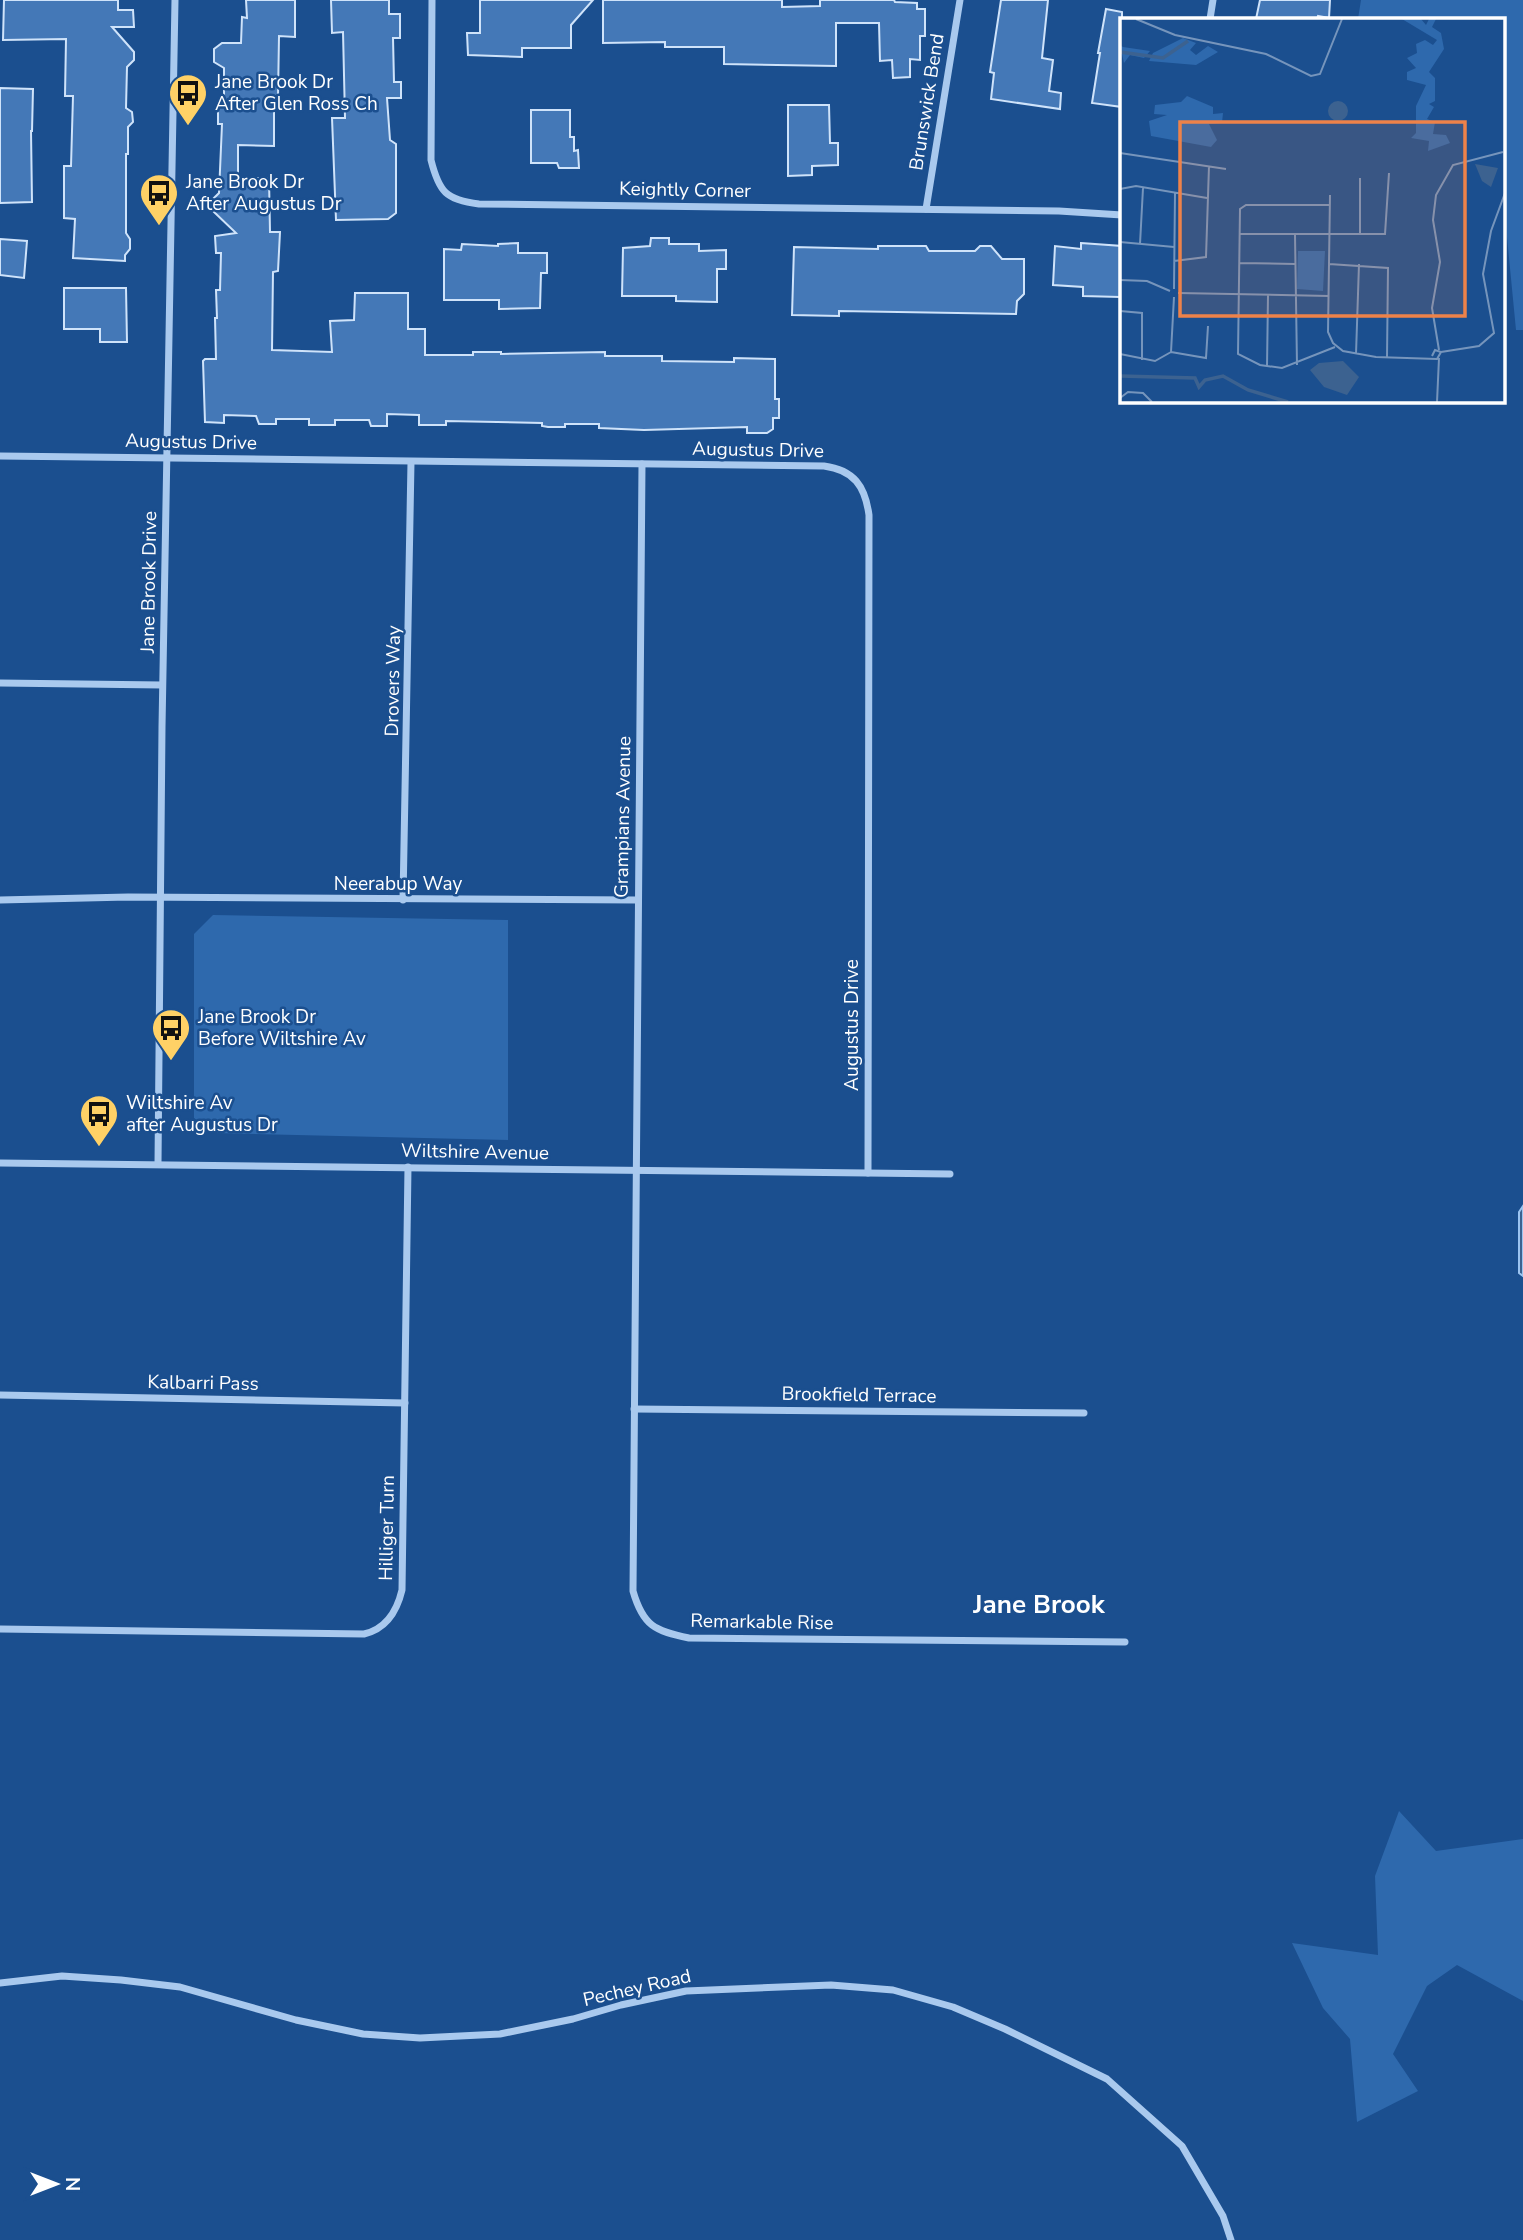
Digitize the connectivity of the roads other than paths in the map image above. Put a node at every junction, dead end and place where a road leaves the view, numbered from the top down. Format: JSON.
{"nodes":[{"id":1,"x":175,"y":0,"type":"edge"},
{"id":2,"x":432,"y":0,"type":"edge"},
{"id":3,"x":960,"y":0,"type":"edge"},
{"id":4,"x":1213,"y":0,"type":"edge"},
{"id":5,"x":1210,"y":18,"type":"edge"},
{"id":6,"x":926,"y":209,"type":"junction"},
{"id":7,"x":1120,"y":215,"type":"edge"},
{"id":8,"x":0,"y":456,"type":"edge"},
{"id":9,"x":167,"y":458,"type":"junction"},
{"id":10,"x":411,"y":462,"type":"junction"},
{"id":11,"x":642,"y":464,"type":"junction"},
{"id":12,"x":0,"y":683,"type":"edge"},
{"id":13,"x":162,"y":685,"type":"junction"},
{"id":14,"x":159,"y":897,"type":"junction"},
{"id":15,"x":0,"y":900,"type":"edge"},
{"id":16,"x":403,"y":900,"type":"junction"},
{"id":17,"x":638,"y":900,"type":"junction"},
{"id":18,"x":0,"y":1163,"type":"edge"},
{"id":19,"x":158,"y":1164,"type":"junction"},
{"id":20,"x":408,"y":1167,"type":"junction"},
{"id":21,"x":635,"y":1170,"type":"junction"},
{"id":22,"x":868,"y":1173,"type":"junction"},
{"id":23,"x":950,"y":1174,"type":"dead end"},
{"id":24,"x":0,"y":1395,"type":"edge"},
{"id":25,"x":405,"y":1403,"type":"junction"},
{"id":26,"x":634,"y":1409,"type":"junction"},
{"id":27,"x":1084,"y":1413,"type":"dead end"},
{"id":28,"x":0,"y":1629,"type":"edge"},
{"id":29,"x":1125,"y":1642,"type":"dead end"},
{"id":30,"x":0,"y":1983,"type":"edge"},
{"id":31,"x":1231,"y":2240,"type":"edge"}],
"edges":[{"from":1,"to":9,"type":"street","name":"Jane Brook Drive"},
{"from":2,"to":6,"type":"street","name":"Keightly Corner"},
{"from":3,"to":6,"type":"street","name":"Brunswick Bend"},
{"from":4,"to":5,"type":"street"},
{"from":6,"to":7,"type":"street","name":"Keightly Corner"},
{"from":8,"to":9,"type":"street","name":"Augustus Drive"},
{"from":9,"to":10,"type":"street","name":"Augustus Drive"},
{"from":9,"to":13,"type":"street","name":"Jane Brook Drive"},
{"from":10,"to":11,"type":"street","name":"Augustus Drive"},
{"from":10,"to":16,"type":"street","name":"Drovers Way"},
{"from":11,"to":17,"type":"street","name":"Grampians Avenue"},
{"from":11,"to":22,"type":"street","name":"Augustus Drive"},
{"from":12,"to":13,"type":"street"},
{"from":13,"to":14,"type":"street","name":"Jane Brook Drive"},
{"from":14,"to":15,"type":"street","name":"Neerabup Way"},
{"from":14,"to":16,"type":"street","name":"Neerabup Way"},
{"from":14,"to":19,"type":"street","name":"Jane Brook Drive"},
{"from":16,"to":17,"type":"street","name":"Neerabup Way"},
{"from":17,"to":21,"type":"street","name":"Grampians Avenue"},
{"from":18,"to":19,"type":"street","name":"Wiltshire Avenue"},
{"from":19,"to":20,"type":"street","name":"Wiltshire Avenue"},
{"from":20,"to":21,"type":"street","name":"Wiltshire Avenue"},
{"from":20,"to":25,"type":"street","name":"Hilliger Turn"},
{"from":21,"to":22,"type":"street","name":"Wiltshire Avenue"},
{"from":21,"to":26,"type":"street","name":"Remarkable Rise"},
{"from":22,"to":23,"type":"street","name":"Wiltshire Avenue"},
{"from":24,"to":25,"type":"street","name":"Kalbarri Pass"},
{"from":25,"to":28,"type":"street","name":"Hilliger Turn"},
{"from":26,"to":27,"type":"street","name":"Brookfield Terrace"},
{"from":26,"to":29,"type":"street","name":"Remarkable Rise"},
{"from":30,"to":31,"type":"street","name":"Pechey Road"}]}
